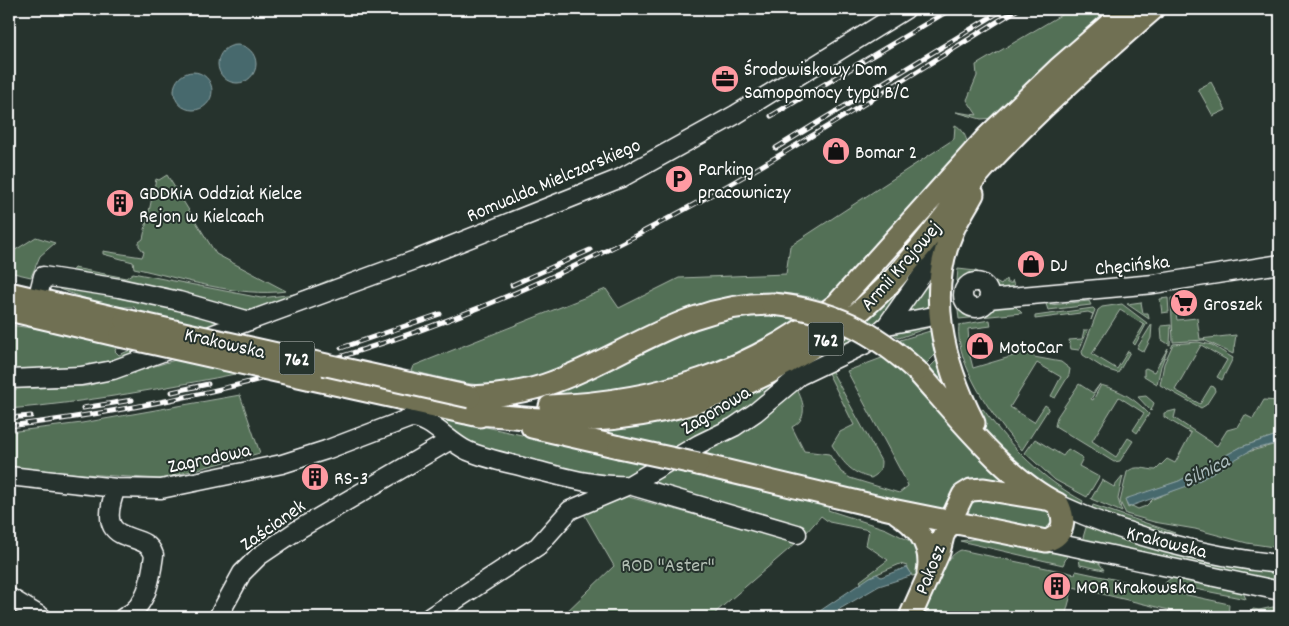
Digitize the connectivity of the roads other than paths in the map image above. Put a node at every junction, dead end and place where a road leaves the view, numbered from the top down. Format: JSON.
{"nodes":[{"id":1,"x":906,"y":9,"type":"edge"},
{"id":2,"x":1127,"y":9,"type":"edge"},
{"id":3,"x":1153,"y":9,"type":"edge"},
{"id":4,"x":982,"y":170,"type":"junction"},
{"id":5,"x":952,"y":233,"type":"junction"},
{"id":6,"x":1280,"y":264,"type":"edge"},
{"id":7,"x":9,"y":293,"type":"edge"},
{"id":8,"x":988,"y":299,"type":"dead end"},
{"id":9,"x":37,"y":300,"type":"junction"},
{"id":10,"x":9,"y":310,"type":"edge"},
{"id":11,"x":939,"y":315,"type":"junction"},
{"id":12,"x":250,"y":321,"type":"junction"},
{"id":13,"x":887,"y":324,"type":"junction"},
{"id":14,"x":122,"y":328,"type":"junction"},
{"id":15,"x":9,"y":379,"type":"edge"},
{"id":16,"x":469,"y":405,"type":"junction"},
{"id":17,"x":449,"y":441,"type":"junction"},
{"id":18,"x":984,"y":443,"type":"junction"},
{"id":19,"x":9,"y":476,"type":"edge"},
{"id":20,"x":583,"y":482,"type":"junction"},
{"id":21,"x":629,"y":485,"type":"junction"},
{"id":22,"x":116,"y":488,"type":"junction"},
{"id":23,"x":1053,"y":502,"type":"junction"},
{"id":24,"x":583,"y":503,"type":"junction"},
{"id":25,"x":892,"y":510,"type":"junction"},
{"id":26,"x":950,"y":522,"type":"junction"},
{"id":27,"x":984,"y":529,"type":"junction"},
{"id":28,"x":797,"y":534,"type":"dead end"},
{"id":29,"x":1046,"y":541,"type":"junction"},
{"id":30,"x":939,"y":552,"type":"junction"},
{"id":31,"x":1280,"y":564,"type":"edge"},
{"id":32,"x":927,"y":577,"type":"junction"},
{"id":33,"x":1280,"y":591,"type":"edge"},
{"id":34,"x":9,"y":597,"type":"edge"},
{"id":35,"x":42,"y":617,"type":"edge"},
{"id":36,"x":124,"y":617,"type":"edge"},
{"id":37,"x":218,"y":617,"type":"edge"},
{"id":38,"x":430,"y":617,"type":"edge"},
{"id":39,"x":910,"y":617,"type":"edge"}],
"edges":[{"from":1,"to":12,"type":"street","name":"Romualda Mielczarskiego"},
{"from":2,"to":16,"type":"main road","name":"Armii Krajowej","number":"762"},
{"from":3,"to":4,"type":"main road","name":"Armii Krajowej","number":"762"},
{"from":4,"to":5,"type":"main road"},
{"from":4,"to":16,"type":"main road","name":"Armii Krajowej","number":"762"},
{"from":5,"to":11,"type":"main road"},
{"from":5,"to":13,"type":"street","name":"Zagonowa"},
{"from":6,"to":8,"type":"street","name":"Chęcińska"},
{"from":7,"to":9,"type":"main road","name":"Krakowska","number":"762"},
{"from":9,"to":12,"type":"street"},
{"from":9,"to":14,"type":"main road","name":"Krakowska","number":"762"},
{"from":10,"to":14,"type":"main road","name":"Krakowska","number":"762"},
{"from":11,"to":13,"type":"street"},
{"from":11,"to":18,"type":"main road"},
{"from":12,"to":15,"type":"street","name":"Romualda Mielczarskiego"},
{"from":13,"to":21,"type":"street","name":"Zagonowa"},
{"from":14,"to":16,"type":"main road","name":"Krakowska","number":"762","bridge":true},
{"from":16,"to":18,"type":"main road","name":"Krakowska","bridge":true},
{"from":16,"to":25,"type":"main road","bridge":true},
{"from":17,"to":20,"type":"street"},
{"from":17,"to":22,"type":"street","name":"Zagrodowa"},
{"from":17,"to":37,"type":"street","name":"Zaścianek"},
{"from":18,"to":23,"type":"main road","name":"Krakowska"},
{"from":19,"to":22,"type":"street","name":"Zagrodowa"},
{"from":20,"to":21,"type":"street"},
{"from":20,"to":24,"type":"street"},
{"from":21,"to":24,"type":"street","name":"Zagonowa"},
{"from":21,"to":28,"type":"street"},
{"from":22,"to":36,"type":"street"},
{"from":23,"to":26,"type":"main road","name":"Krakowska"},
{"from":23,"to":29,"type":"main road"},
{"from":23,"to":31,"type":"street","name":"Krakowska"},
{"from":24,"to":38,"type":"street","name":"Zagonowa"},
{"from":25,"to":26,"type":"main road"},
{"from":25,"to":32,"type":"main road"},
{"from":26,"to":27,"type":"main road","name":"Krakowska"},
{"from":26,"to":30,"type":"main road","name":"Pakosz"},
{"from":27,"to":29,"type":"main road","name":"Krakowska"},
{"from":27,"to":30,"type":"main road"},
{"from":29,"to":33,"type":"street","name":"Krakowska"},
{"from":30,"to":32,"type":"main road","name":"Pakosz"},
{"from":32,"to":39,"type":"main road","name":"Pakosz"},
{"from":34,"to":35,"type":"street"}]}
